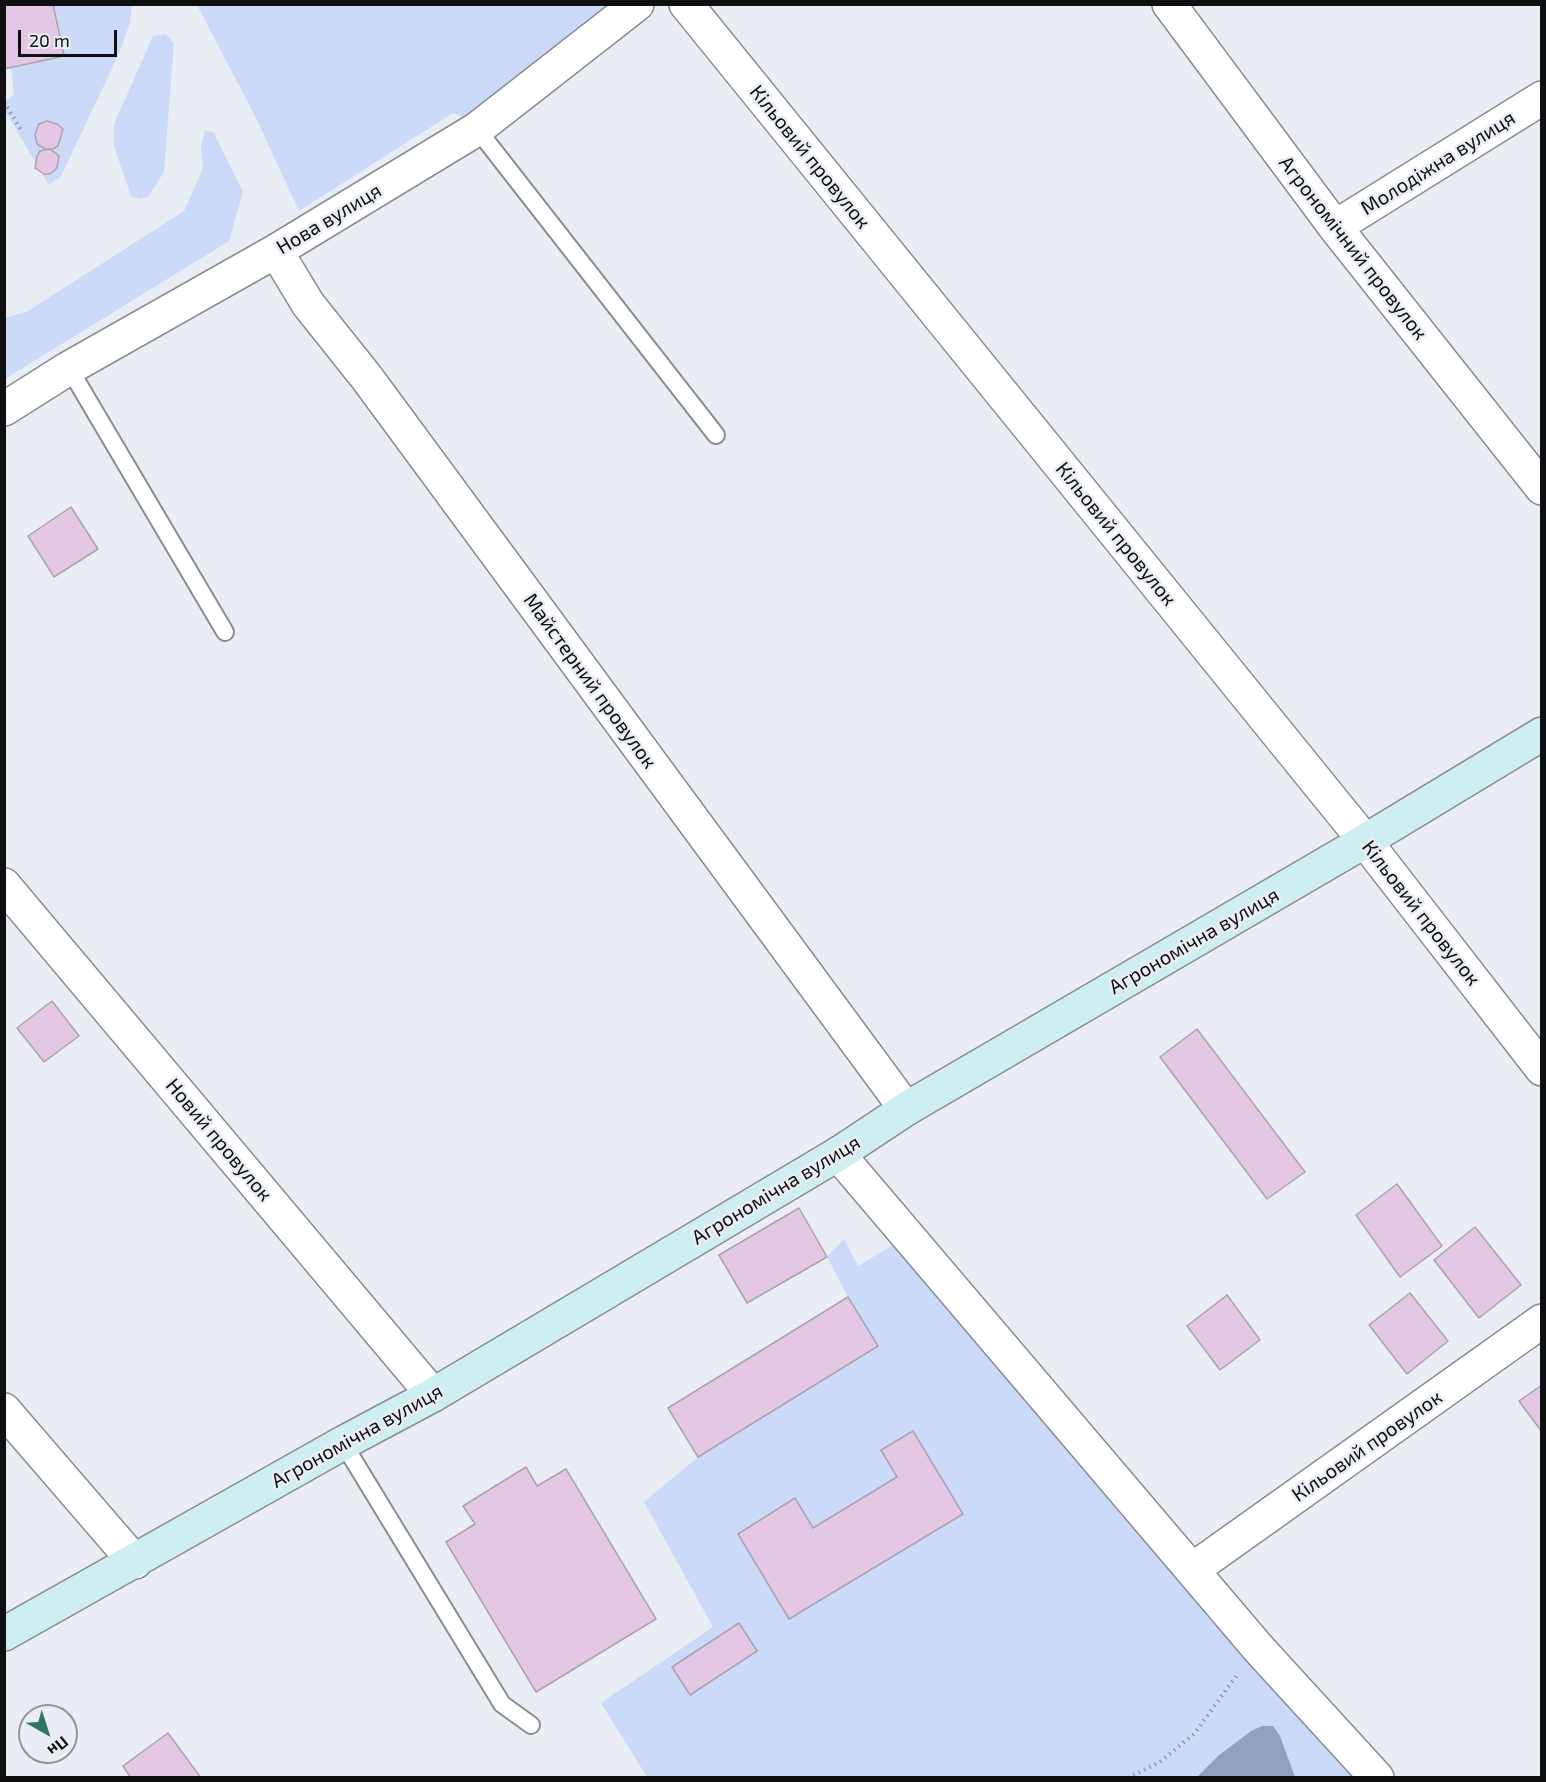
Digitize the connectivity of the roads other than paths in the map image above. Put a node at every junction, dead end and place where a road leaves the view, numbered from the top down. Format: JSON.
{"nodes":[{"id":1,"x":637,"y":4,"type":"edge"},
{"id":2,"x":686,"y":4,"type":"edge"},
{"id":3,"x":1169,"y":4,"type":"edge"},
{"id":4,"x":1542,"y":98,"type":"edge"},
{"id":5,"x":477,"y":129,"type":"junction"},
{"id":6,"x":1335,"y":227,"type":"junction"},
{"id":7,"x":276,"y":251,"type":"junction"},
{"id":8,"x":69,"y":368,"type":"junction"},
{"id":9,"x":4,"y":409,"type":"edge"},
{"id":10,"x":716,"y":435,"type":"dead end"},
{"id":11,"x":1542,"y":488,"type":"edge"},
{"id":12,"x":225,"y":632,"type":"dead end"},
{"id":13,"x":1542,"y":734,"type":"edge"},
{"id":14,"x":1365,"y":841,"type":"junction"},
{"id":15,"x":4,"y":885,"type":"edge"},
{"id":16,"x":1542,"y":1069,"type":"edge"},
{"id":17,"x":906,"y":1109,"type":"junction"},
{"id":18,"x":838,"y":1154,"type":"junction"},
{"id":19,"x":1542,"y":1321,"type":"edge"},
{"id":20,"x":433,"y":1395,"type":"junction"},
{"id":21,"x":4,"y":1410,"type":"edge"},
{"id":22,"x":343,"y":1443,"type":"junction"},
{"id":23,"x":135,"y":1562,"type":"junction"},
{"id":24,"x":1192,"y":1570,"type":"junction"},
{"id":25,"x":4,"y":1634,"type":"edge"},
{"id":26,"x":531,"y":1725,"type":"dead end"},
{"id":27,"x":1377,"y":1778,"type":"edge"}],
"edges":[{"from":1,"to":5,"type":"street","name":"Нова вулиця"},
{"from":2,"to":14,"type":"street","name":"Кільовий провулок"},
{"from":3,"to":6,"type":"street","name":"Агрономічний провулок"},
{"from":4,"to":6,"type":"street","name":"Молодіжна вулиця"},
{"from":5,"to":7,"type":"street","name":"Нова вулиця"},
{"from":5,"to":10,"type":"lane"},
{"from":6,"to":11,"type":"street","name":"Агрономічний провулок"},
{"from":7,"to":8,"type":"street","name":"Нова вулиця"},
{"from":7,"to":17,"type":"street","name":"Майстерний провулок"},
{"from":8,"to":9,"type":"street","name":"Нова вулиця"},
{"from":8,"to":12,"type":"lane"},
{"from":13,"to":14,"type":"street","name":"Агрономічна вулиця"},
{"from":14,"to":16,"type":"street","name":"Кільовий провулок"},
{"from":14,"to":17,"type":"street","name":"Агрономічна вулиця"},
{"from":15,"to":20,"type":"street","name":"Новий провулок"},
{"from":17,"to":18,"type":"street","name":"Агрономічна вулиця"},
{"from":18,"to":20,"type":"street","name":"Агрономічна вулиця"},
{"from":18,"to":24,"type":"street"},
{"from":19,"to":24,"type":"street","name":"Кільовий провулок"},
{"from":20,"to":22,"type":"street","name":"Агрономічна вулиця"},
{"from":21,"to":23,"type":"street"},
{"from":22,"to":23,"type":"street","name":"Агрономічна вулиця"},
{"from":22,"to":26,"type":"lane"},
{"from":23,"to":25,"type":"street","name":"Агрономічна вулиця"},
{"from":24,"to":27,"type":"street"}]}
